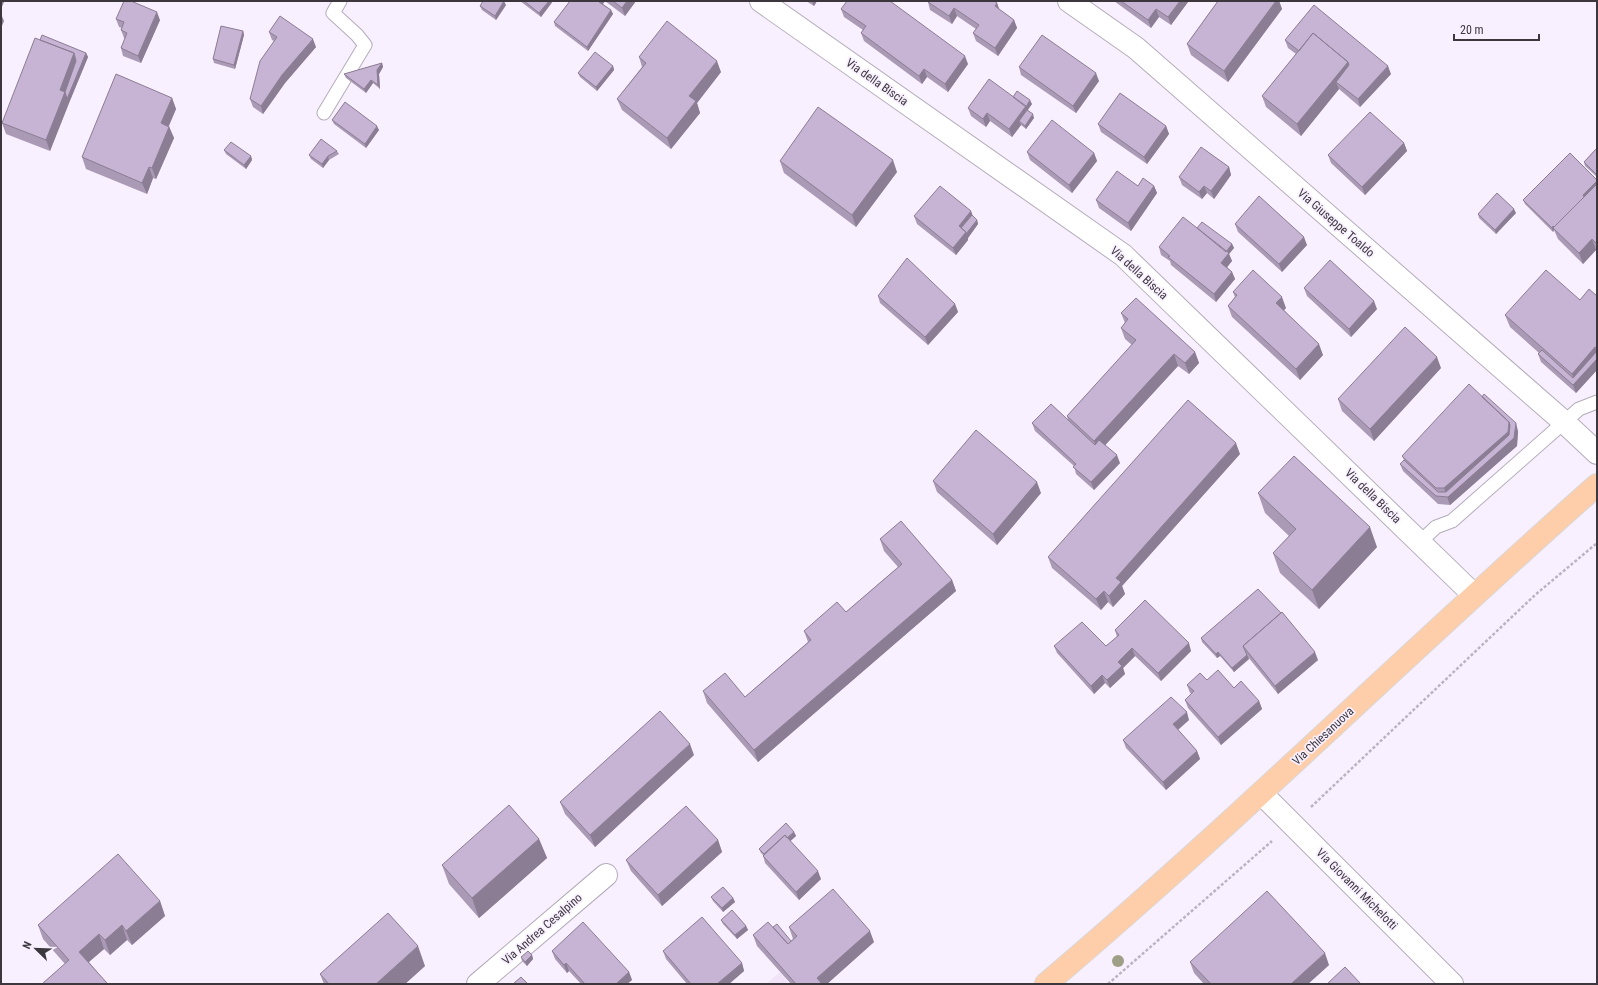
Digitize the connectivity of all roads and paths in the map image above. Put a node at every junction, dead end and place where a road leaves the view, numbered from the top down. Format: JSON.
{"nodes":[{"id":1,"x":340,"y":1,"type":"edge"},
{"id":2,"x":761,"y":1,"type":"edge"},
{"id":3,"x":1069,"y":1,"type":"edge"},
{"id":4,"x":324,"y":113,"type":"dead end"},
{"id":5,"x":1597,"y":402,"type":"edge"},
{"id":6,"x":1564,"y":422,"type":"junction"},
{"id":7,"x":1597,"y":453,"type":"edge"},
{"id":8,"x":1597,"y":485,"type":"edge"},
{"id":9,"x":1420,"y":542,"type":"junction"},
{"id":10,"x":1597,"y":543,"type":"edge"},
{"id":11,"x":1474,"y":595,"type":"junction"},
{"id":12,"x":1262,"y":794,"type":"junction"},
{"id":13,"x":1318,"y":801,"type":"dead end"},
{"id":14,"x":1270,"y":843,"type":"dead end"},
{"id":15,"x":606,"y":875,"type":"dead end"},
{"id":16,"x":1056,"y":981,"type":"edge"},
{"id":17,"x":478,"y":984,"type":"edge"},
{"id":18,"x":1108,"y":984,"type":"edge"},
{"id":19,"x":1452,"y":984,"type":"edge"}],
"edges":[{"from":1,"to":4,"type":"lane"},
{"from":2,"to":9,"type":"street","name":"Via della Biscia"},
{"from":3,"to":6,"type":"street","name":"Via Giuseppe Toaldo"},
{"from":5,"to":6,"type":"lane"},
{"from":6,"to":7,"type":"street","name":"Via Giuseppe Toaldo"},
{"from":6,"to":9,"type":"lane"},
{"from":8,"to":11,"type":"main road","name":"Via Chiesanuova"},
{"from":9,"to":11,"type":"street","name":"Via della Biscia"},
{"from":10,"to":13,"type":"path"},
{"from":11,"to":12,"type":"main road","name":"Via Chiesanuova"},
{"from":12,"to":16,"type":"main road","name":"Via Chiesanuova"},
{"from":12,"to":19,"type":"street","name":"Via Giovanni Michelotti"},
{"from":14,"to":18,"type":"path"},
{"from":15,"to":17,"type":"street","name":"Via Andrea Cesalpino"}]}
